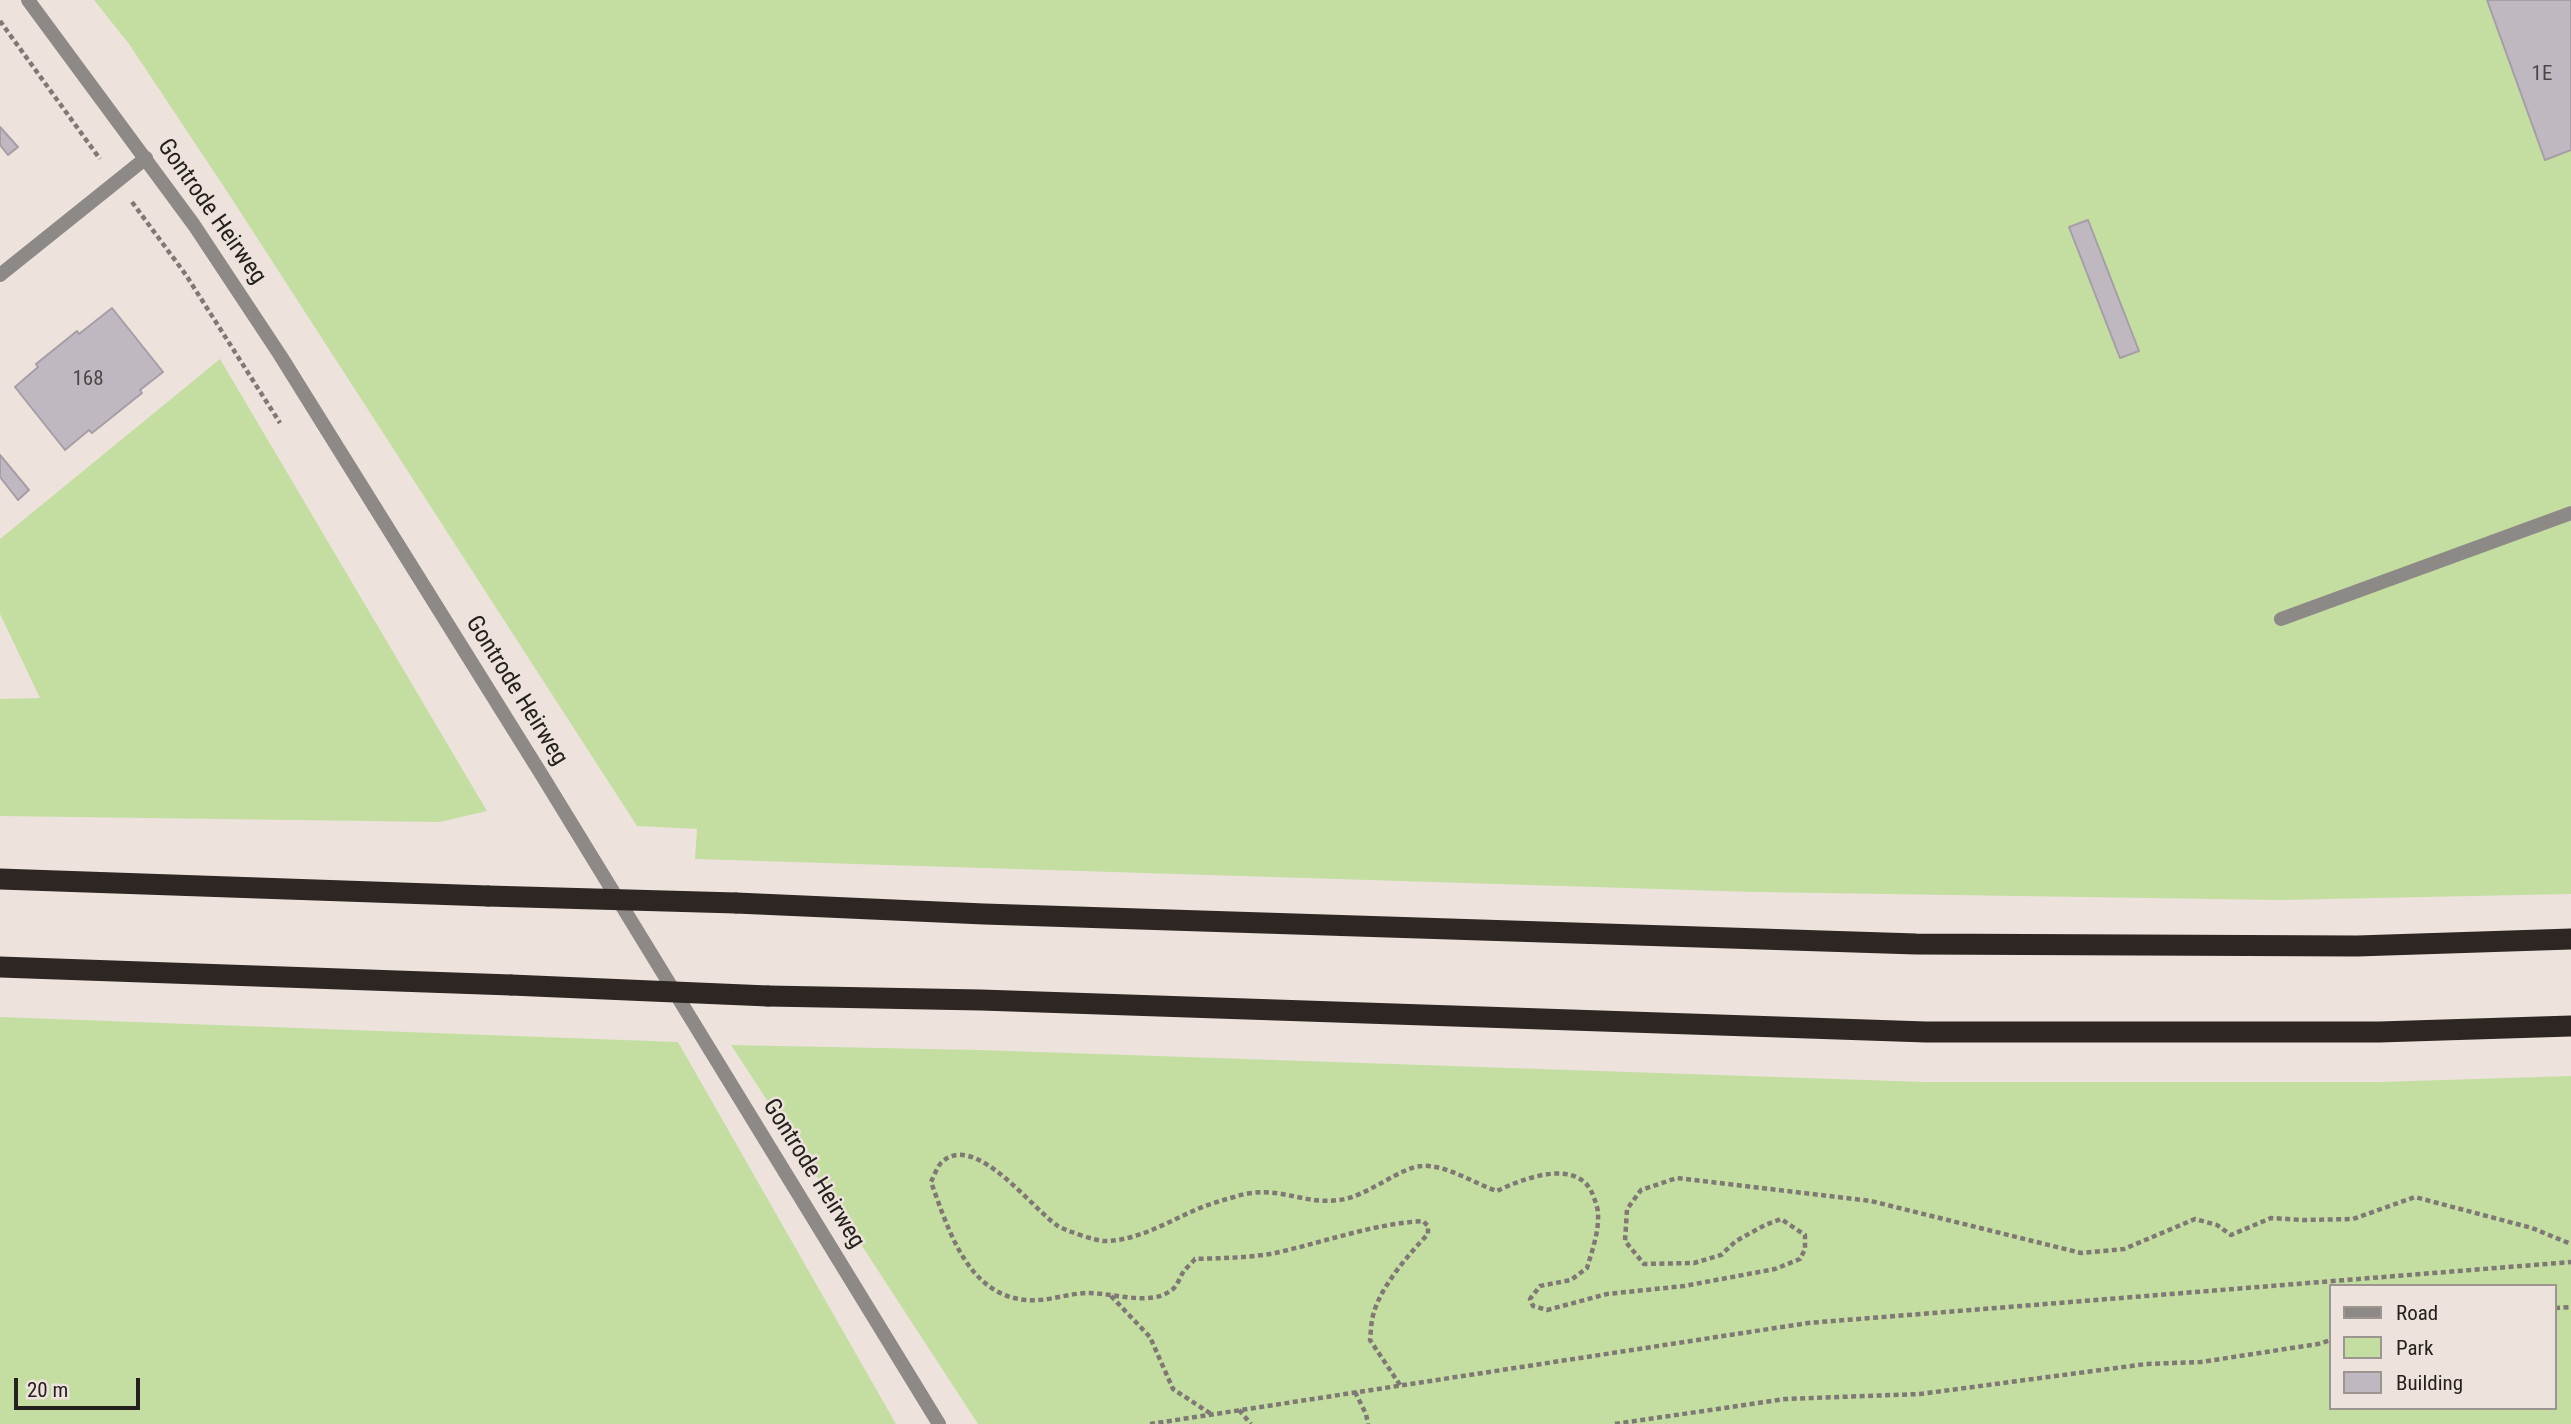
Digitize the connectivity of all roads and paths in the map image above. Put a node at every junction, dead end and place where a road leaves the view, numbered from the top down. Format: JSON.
{"nodes":[{"id":1,"x":28,"y":0,"type":"edge"},
{"id":2,"x":0,"y":21,"type":"edge"},
{"id":3,"x":146,"y":159,"type":"junction"},
{"id":4,"x":117,"y":181,"type":"junction"},
{"id":5,"x":0,"y":275,"type":"edge"},
{"id":6,"x":280,"y":423,"type":"dead end"},
{"id":7,"x":2571,"y":513,"type":"edge"},
{"id":8,"x":2281,"y":619,"type":"dead end"},
{"id":9,"x":0,"y":879,"type":"edge"},
{"id":10,"x":2571,"y":939,"type":"edge"},
{"id":11,"x":0,"y":967,"type":"edge"},
{"id":12,"x":2571,"y":1026,"type":"edge"},
{"id":13,"x":2571,"y":1244,"type":"edge"},
{"id":14,"x":2571,"y":1262,"type":"edge"},
{"id":15,"x":1110,"y":1294,"type":"junction"},
{"id":16,"x":2330,"y":1340,"type":"edge"},
{"id":17,"x":1400,"y":1385,"type":"junction"},
{"id":18,"x":1355,"y":1392,"type":"junction"},
{"id":19,"x":1239,"y":1410,"type":"junction"},
{"id":20,"x":1212,"y":1414,"type":"junction"},
{"id":21,"x":939,"y":1424,"type":"edge"},
{"id":22,"x":1150,"y":1424,"type":"edge"},
{"id":23,"x":1251,"y":1424,"type":"edge"},
{"id":24,"x":1368,"y":1424,"type":"edge"},
{"id":25,"x":1615,"y":1424,"type":"edge"}],
"edges":[{"from":1,"to":3,"type":"street","name":"Gontrode Heirweg"},
{"from":2,"to":4,"type":"path"},
{"from":3,"to":4,"type":"street"},
{"from":3,"to":21,"type":"street","name":"Gontrode Heirweg"},
{"from":4,"to":5,"type":"street"},
{"from":4,"to":6,"type":"path"},
{"from":7,"to":8,"type":"street"},
{"from":9,"to":10,"type":"highway","bridge":true},
{"from":11,"to":12,"type":"highway","bridge":true},
{"from":13,"to":15,"type":"path"},
{"from":14,"to":17,"type":"path"},
{"from":15,"to":17,"type":"path"},
{"from":15,"to":20,"type":"path"},
{"from":16,"to":25,"type":"path"},
{"from":17,"to":18,"type":"path"},
{"from":18,"to":19,"type":"path"},
{"from":18,"to":24,"type":"path"},
{"from":19,"to":20,"type":"path"},
{"from":19,"to":23,"type":"path"},
{"from":20,"to":22,"type":"path"}]}
